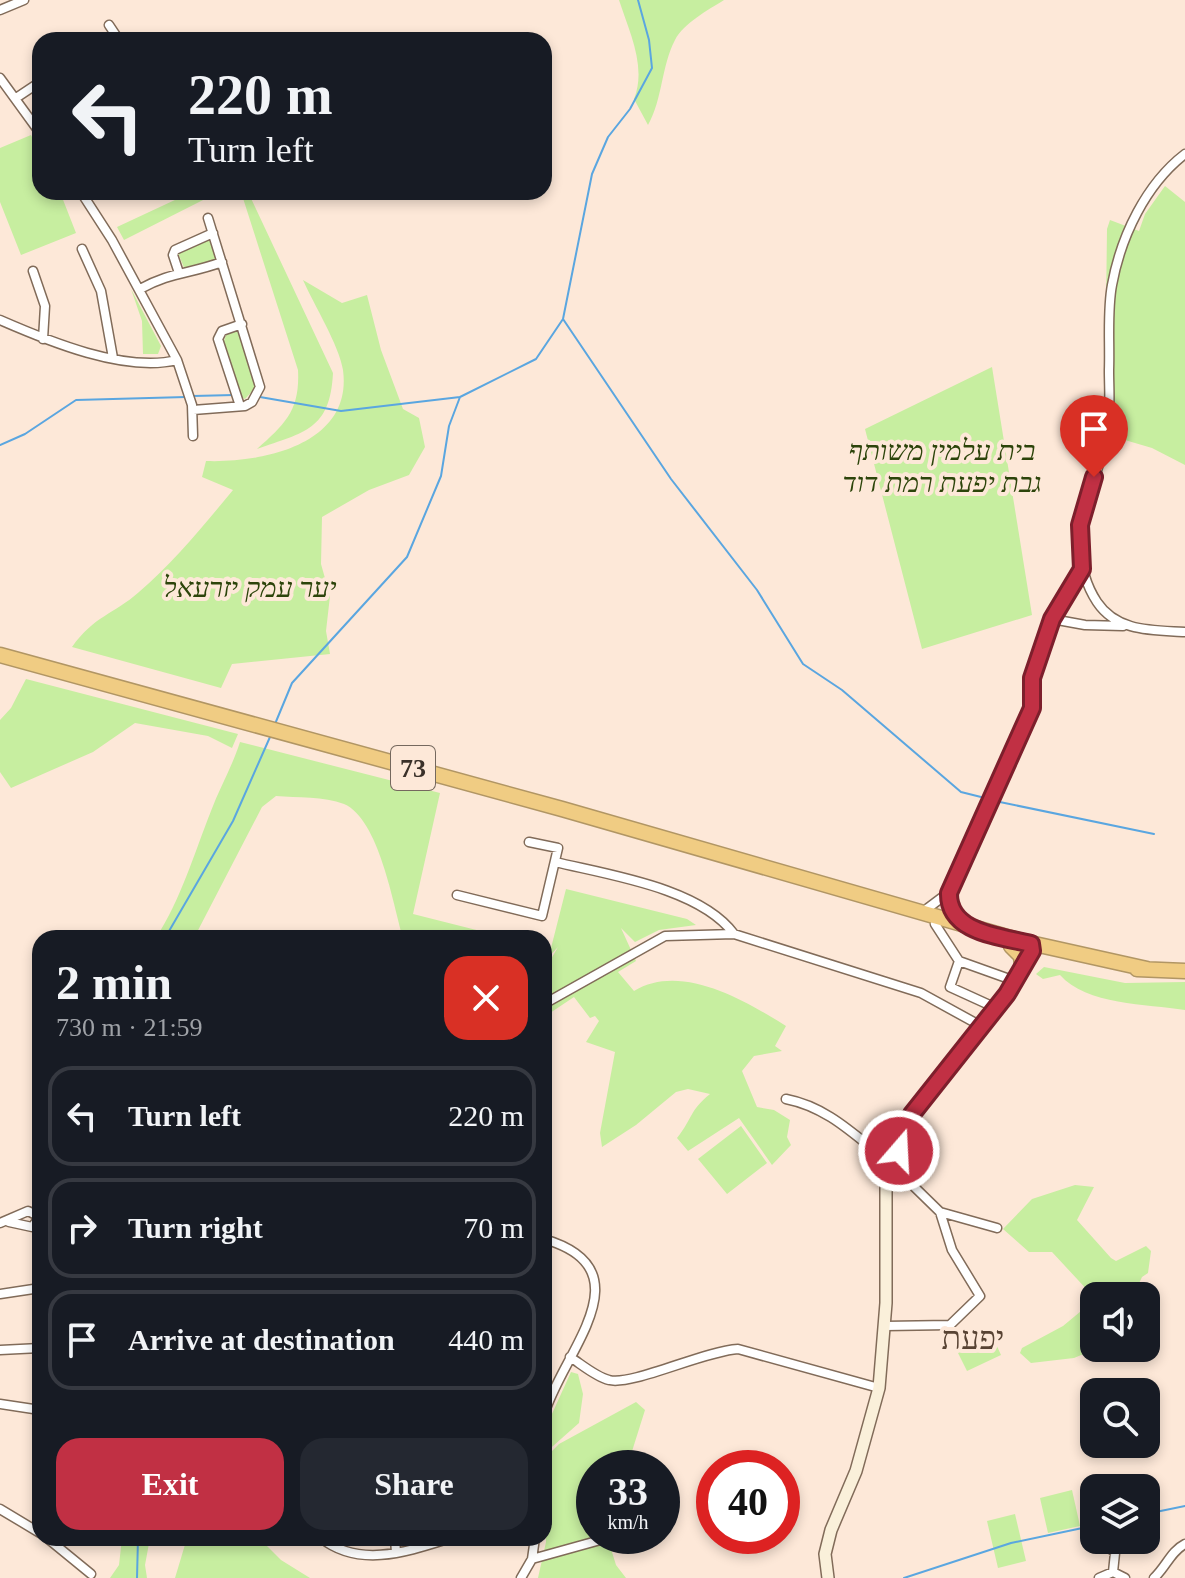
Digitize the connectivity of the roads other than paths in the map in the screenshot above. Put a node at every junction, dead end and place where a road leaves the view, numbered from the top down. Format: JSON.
{"nodes":[{"id":1,"x":24,"y":0,"type":"edge"},
{"id":2,"x":0,"y":10,"type":"edge"},
{"id":3,"x":109,"y":25,"type":"dead end"},
{"id":4,"x":114,"y":32,"type":"edge"},
{"id":5,"x":0,"y":78,"type":"edge"},
{"id":6,"x":32,"y":87,"type":"edge"},
{"id":7,"x":16,"y":98,"type":"junction"},
{"id":8,"x":32,"y":121,"type":"edge"},
{"id":9,"x":1185,"y":154,"type":"edge"},
{"id":10,"x":86,"y":200,"type":"edge"},
{"id":11,"x":208,"y":218,"type":"dead end"},
{"id":12,"x":213,"y":233,"type":"junction"},
{"id":13,"x":82,"y":249,"type":"dead end"},
{"id":14,"x":222,"y":262,"type":"junction"},
{"id":15,"x":33,"y":271,"type":"dead end"},
{"id":16,"x":179,"y":273,"type":"junction"},
{"id":17,"x":140,"y":289,"type":"junction"},
{"id":18,"x":0,"y":320,"type":"edge"},
{"id":19,"x":242,"y":324,"type":"junction"},
{"id":20,"x":43,"y":339,"type":"junction"},
{"id":21,"x":113,"y":358,"type":"junction"},
{"id":22,"x":177,"y":360,"type":"junction"},
{"id":23,"x":240,"y":406,"type":"junction"},
{"id":24,"x":193,"y":410,"type":"junction"},
{"id":25,"x":193,"y":436,"type":"dead end"},
{"id":26,"x":1082,"y":569,"type":"junction"},
{"id":27,"x":1052,"y":619,"type":"junction"},
{"id":28,"x":1123,"y":626,"type":"junction"},
{"id":29,"x":1185,"y":632,"type":"edge"},
{"id":30,"x":0,"y":655,"type":"edge"},
{"id":31,"x":529,"y":842,"type":"dead end"},
{"id":32,"x":555,"y":862,"type":"junction"},
{"id":33,"x":825,"y":886,"type":"junction"},
{"id":34,"x":949,"y":893,"type":"junction"},
{"id":35,"x":457,"y":895,"type":"dead end"},
{"id":36,"x":920,"y":913,"type":"junction"},
{"id":37,"x":935,"y":924,"type":"junction"},
{"id":38,"x":961,"y":924,"type":"junction"},
{"id":39,"x":734,"y":934,"type":"junction"},
{"id":40,"x":1031,"y":955,"type":"junction"},
{"id":41,"x":959,"y":961,"type":"junction"},
{"id":42,"x":1185,"y":971,"type":"edge"},
{"id":43,"x":1015,"y":981,"type":"junction"},
{"id":44,"x":552,"y":1000,"type":"edge"},
{"id":45,"x":996,"y":1008,"type":"junction"},
{"id":46,"x":981,"y":1026,"type":"junction"},
{"id":47,"x":786,"y":1099,"type":"dead end"},
{"id":48,"x":895,"y":1147,"type":"junction"},
{"id":49,"x":874,"y":1150,"type":"junction"},
{"id":50,"x":892,"y":1173,"type":"junction"},
{"id":51,"x":940,"y":1212,"type":"junction"},
{"id":52,"x":997,"y":1228,"type":"dead end"},
{"id":53,"x":552,"y":1243,"type":"edge"},
{"id":54,"x":32,"y":1289,"type":"edge"},
{"id":55,"x":0,"y":1294,"type":"edge"},
{"id":56,"x":885,"y":1326,"type":"junction"},
{"id":57,"x":32,"y":1348,"type":"edge"},
{"id":58,"x":0,"y":1350,"type":"edge"},
{"id":59,"x":570,"y":1357,"type":"junction"},
{"id":60,"x":879,"y":1388,"type":"junction"},
{"id":61,"x":552,"y":1397,"type":"edge"},
{"id":62,"x":0,"y":1404,"type":"edge"},
{"id":63,"x":32,"y":1409,"type":"edge"},
{"id":64,"x":0,"y":1509,"type":"edge"},
{"id":65,"x":32,"y":1528,"type":"edge"},
{"id":66,"x":1185,"y":1544,"type":"edge"},
{"id":67,"x":57,"y":1546,"type":"edge"},
{"id":68,"x":335,"y":1546,"type":"edge"},
{"id":69,"x":396,"y":1546,"type":"edge"},
{"id":70,"x":422,"y":1546,"type":"edge"},
{"id":71,"x":534,"y":1546,"type":"edge"},
{"id":72,"x":576,"y":1547,"type":"edge"},
{"id":73,"x":396,"y":1553,"type":"junction"},
{"id":74,"x":1115,"y":1554,"type":"edge"},
{"id":75,"x":532,"y":1559,"type":"junction"},
{"id":76,"x":1113,"y":1572,"type":"junction"},
{"id":77,"x":91,"y":1574,"type":"dead end"},
{"id":78,"x":521,"y":1578,"type":"edge"},
{"id":79,"x":828,"y":1578,"type":"edge"},
{"id":80,"x":1099,"y":1578,"type":"edge"},
{"id":81,"x":1125,"y":1578,"type":"edge"},
{"id":82,"x":1154,"y":1578,"type":"edge"}],
"edges":[{"from":1,"to":2,"type":"street"},
{"from":3,"to":4,"type":"street"},
{"from":5,"to":7,"type":"street"},
{"from":6,"to":7,"type":"street"},
{"from":7,"to":8,"type":"street"},
{"from":9,"to":26,"type":"street"},
{"from":10,"to":17,"type":"street"},
{"from":11,"to":12,"type":"street"},
{"from":12,"to":14,"type":"street"},
{"from":12,"to":16,"type":"street"},
{"from":13,"to":21,"type":"street"},
{"from":14,"to":16,"type":"street"},
{"from":14,"to":19,"type":"street"},
{"from":15,"to":20,"type":"street"},
{"from":16,"to":17,"type":"street"},
{"from":17,"to":22,"type":"street"},
{"from":18,"to":20,"type":"street"},
{"from":19,"to":23,"type":"street"},
{"from":19,"to":23,"type":"street"},
{"from":20,"to":21,"type":"street"},
{"from":21,"to":22,"type":"street"},
{"from":22,"to":24,"type":"street"},
{"from":23,"to":24,"type":"street"},
{"from":24,"to":25,"type":"street"},
{"from":26,"to":27,"type":"street"},
{"from":26,"to":28,"type":"street"},
{"from":27,"to":28,"type":"street"},
{"from":27,"to":34,"type":"street"},
{"from":28,"to":29,"type":"street"},
{"from":30,"to":33,"type":"highway","number":"73"},
{"from":31,"to":32,"type":"street"},
{"from":32,"to":35,"type":"street"},
{"from":32,"to":39,"type":"street"},
{"from":33,"to":36,"type":"highway","number":"73"},
{"from":33,"to":37,"type":"highway","number":"73"},
{"from":34,"to":36,"type":"street"},
{"from":34,"to":38,"type":"street"},
{"from":36,"to":38,"type":"highway","number":"73"},
{"from":37,"to":40,"type":"highway","number":"73"},
{"from":37,"to":41,"type":"street"},
{"from":38,"to":40,"type":"highway","number":"73"},
{"from":39,"to":44,"type":"street"},
{"from":39,"to":46,"type":"street"},
{"from":40,"to":42,"type":"highway","number":"73"},
{"from":40,"to":43,"type":"street"},
{"from":41,"to":43,"type":"street"},
{"from":41,"to":45,"type":"street"},
{"from":43,"to":45,"type":"street"},
{"from":45,"to":46,"type":"street"},
{"from":46,"to":48,"type":"street"},
{"from":47,"to":49,"type":"street"},
{"from":48,"to":49,"type":"street"},
{"from":48,"to":50,"type":"street"},
{"from":49,"to":50,"type":"street"},
{"from":50,"to":51,"type":"street"},
{"from":50,"to":56,"type":"street"},
{"from":51,"to":52,"type":"street"},
{"from":51,"to":56,"type":"street"},
{"from":53,"to":59,"type":"street"},
{"from":54,"to":55,"type":"street"},
{"from":56,"to":60,"type":"street"},
{"from":57,"to":58,"type":"street"},
{"from":59,"to":60,"type":"street"},
{"from":59,"to":61,"type":"street"},
{"from":60,"to":79,"type":"street"},
{"from":62,"to":63,"type":"street"},
{"from":64,"to":65,"type":"street"},
{"from":66,"to":82,"type":"street"},
{"from":67,"to":77,"type":"street"},
{"from":68,"to":73,"type":"street"},
{"from":69,"to":73,"type":"street"},
{"from":70,"to":73,"type":"street"},
{"from":71,"to":75,"type":"street"},
{"from":72,"to":75,"type":"street"},
{"from":74,"to":76,"type":"street"},
{"from":75,"to":78,"type":"street"},
{"from":76,"to":80,"type":"street"},
{"from":76,"to":81,"type":"street"}]}
